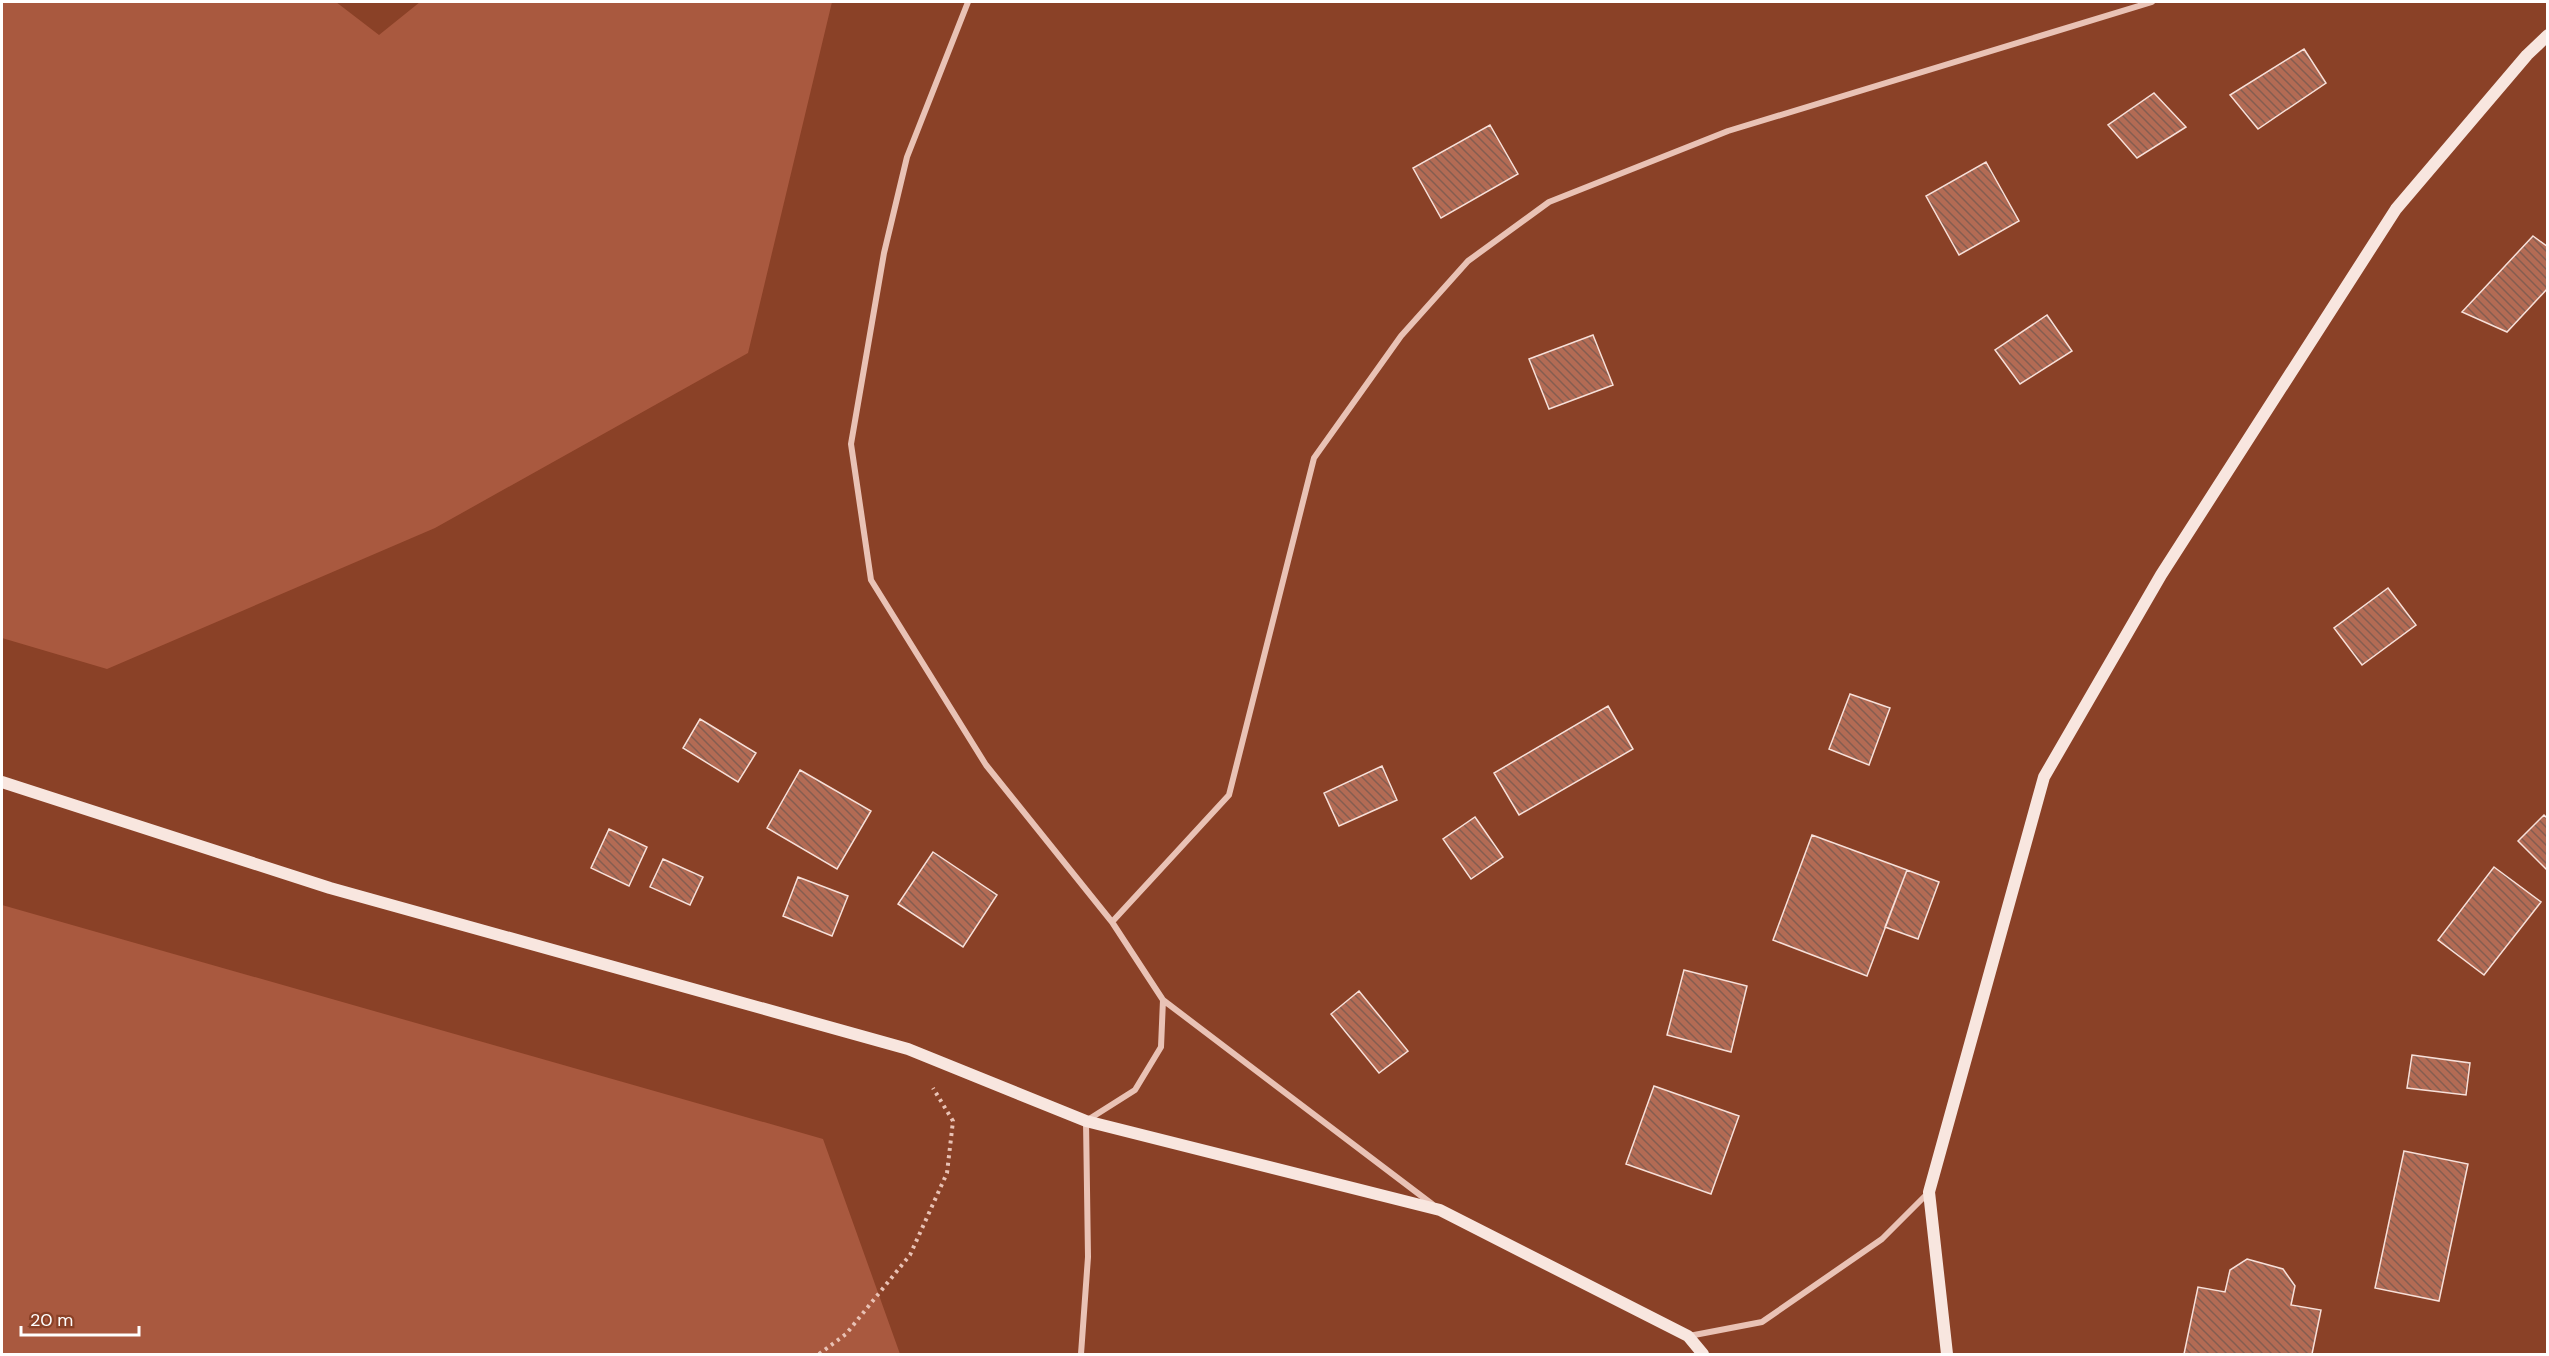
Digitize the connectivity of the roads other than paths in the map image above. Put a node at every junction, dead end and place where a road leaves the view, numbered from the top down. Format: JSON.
{"nodes":[{"id":1,"x":968,"y":2,"type":"edge"},
{"id":2,"x":2152,"y":2,"type":"edge"},
{"id":3,"x":2547,"y":35,"type":"edge"},
{"id":4,"x":2,"y":782,"type":"edge"},
{"id":5,"x":1112,"y":922,"type":"junction"},
{"id":6,"x":1163,"y":1000,"type":"junction"},
{"id":7,"x":1086,"y":1120,"type":"junction"},
{"id":8,"x":1929,"y":1192,"type":"junction"},
{"id":9,"x":1440,"y":1210,"type":"junction"},
{"id":10,"x":1688,"y":1336,"type":"junction"},
{"id":11,"x":1081,"y":1354,"type":"edge"},
{"id":12,"x":1703,"y":1354,"type":"edge"},
{"id":13,"x":1947,"y":1354,"type":"edge"}],
"edges":[{"from":1,"to":5,"type":"street"},
{"from":2,"to":5,"type":"street"},
{"from":3,"to":8,"type":"street"},
{"from":4,"to":7,"type":"street"},
{"from":5,"to":6,"type":"street"},
{"from":6,"to":7,"type":"street"},
{"from":6,"to":9,"type":"street"},
{"from":7,"to":9,"type":"street"},
{"from":7,"to":11,"type":"street"},
{"from":8,"to":10,"type":"street"},
{"from":8,"to":13,"type":"street"},
{"from":9,"to":10,"type":"street"},
{"from":10,"to":12,"type":"street"}]}
